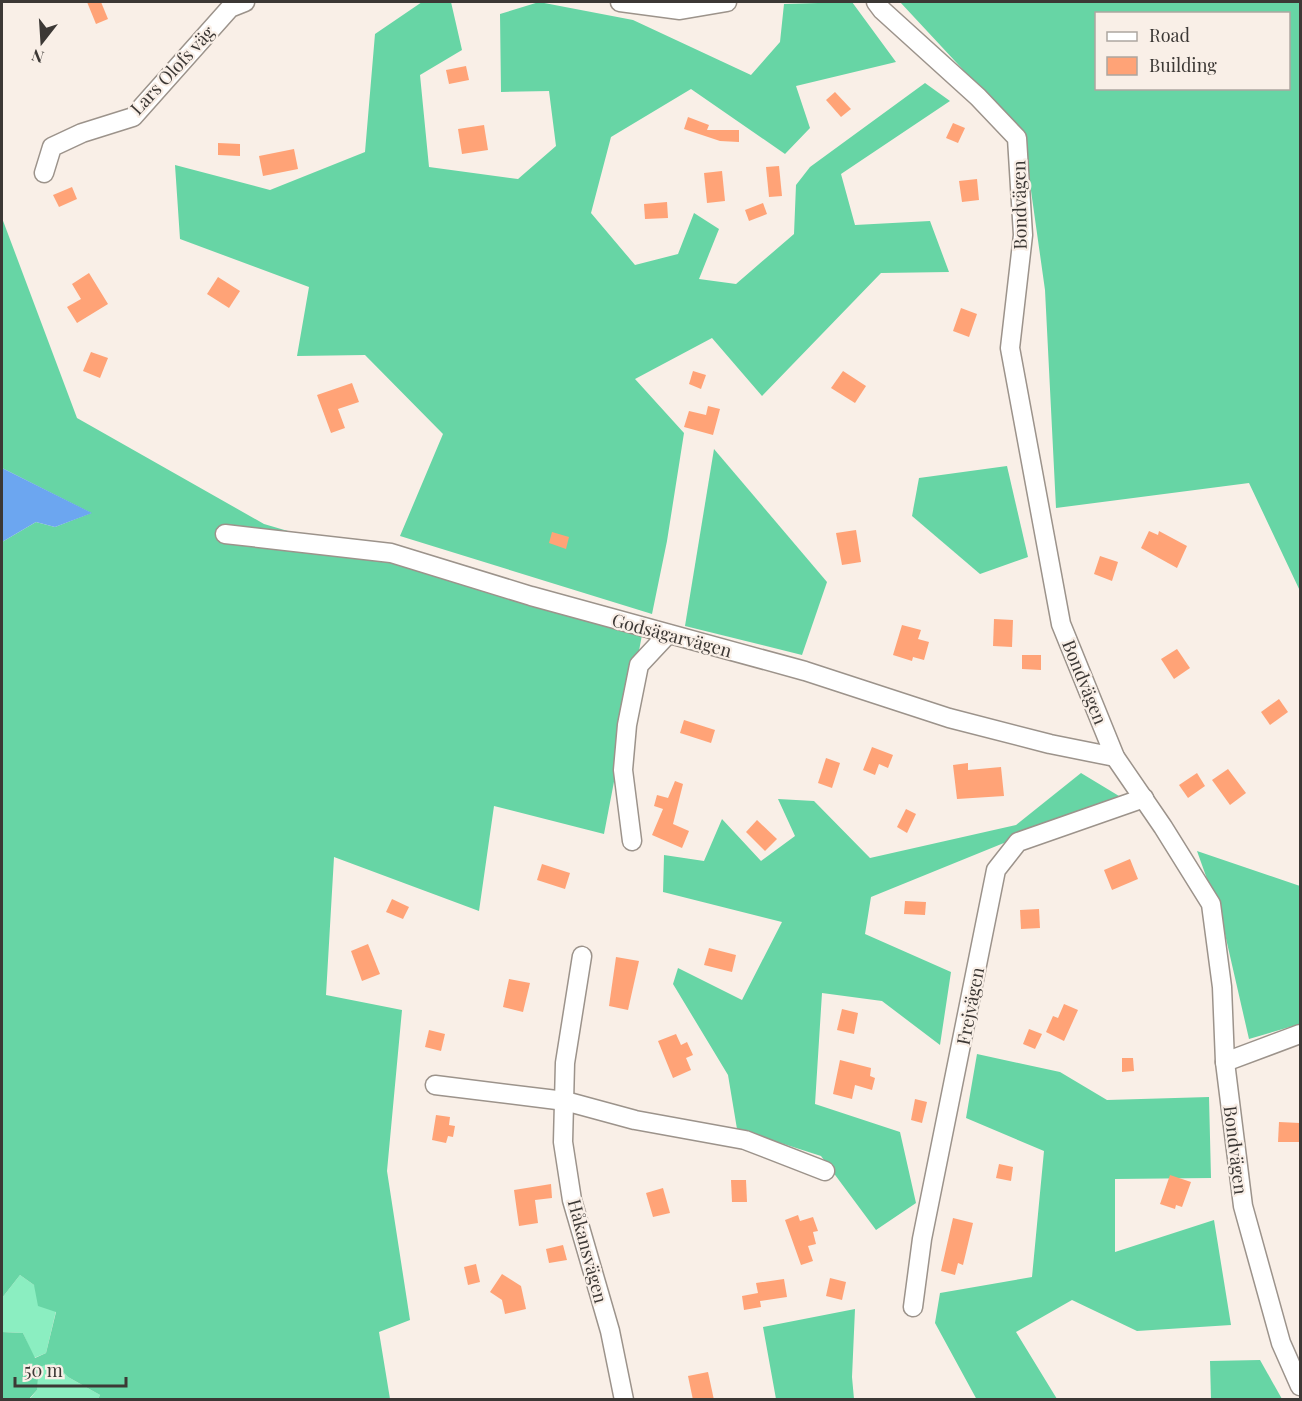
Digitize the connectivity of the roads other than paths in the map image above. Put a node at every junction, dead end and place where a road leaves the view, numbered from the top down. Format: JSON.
{"nodes":[{"id":1,"x":245,"y":2,"type":"edge"},
{"id":2,"x":620,"y":2,"type":"edge"},
{"id":3,"x":727,"y":2,"type":"edge"},
{"id":4,"x":876,"y":2,"type":"edge"},
{"id":5,"x":44,"y":173,"type":"dead end"},
{"id":6,"x":225,"y":534,"type":"dead end"},
{"id":7,"x":668,"y":634,"type":"junction"},
{"id":8,"x":1115,"y":757,"type":"junction"},
{"id":9,"x":1144,"y":798,"type":"junction"},
{"id":10,"x":632,"y":841,"type":"dead end"},
{"id":11,"x":582,"y":956,"type":"dead end"},
{"id":12,"x":1300,"y":1034,"type":"edge"},
{"id":13,"x":1225,"y":1062,"type":"junction"},
{"id":14,"x":435,"y":1085,"type":"dead end"},
{"id":15,"x":565,"y":1101,"type":"junction"},
{"id":16,"x":825,"y":1171,"type":"dead end"},
{"id":17,"x":914,"y":1307,"type":"dead end"},
{"id":18,"x":1300,"y":1386,"type":"edge"},
{"id":19,"x":624,"y":1400,"type":"edge"}],
"edges":[{"from":1,"to":5,"type":"street","name":"Lars Olofs väg"},
{"from":2,"to":3,"type":"street"},
{"from":4,"to":8,"type":"street","name":"Bondvägen"},
{"from":6,"to":7,"type":"street","name":"Godsägarvägen"},
{"from":7,"to":8,"type":"street","name":"Godsägarvägen"},
{"from":7,"to":10,"type":"street"},
{"from":8,"to":9,"type":"street","name":"Bondvägen"},
{"from":9,"to":13,"type":"street","name":"Bondvägen"},
{"from":9,"to":17,"type":"street","name":"Frejvägen"},
{"from":11,"to":15,"type":"street","name":"Håkansvägen"},
{"from":12,"to":13,"type":"street"},
{"from":13,"to":18,"type":"street","name":"Bondvägen"},
{"from":14,"to":15,"type":"street"},
{"from":15,"to":16,"type":"street"},
{"from":15,"to":19,"type":"street","name":"Håkansvägen"}]}
